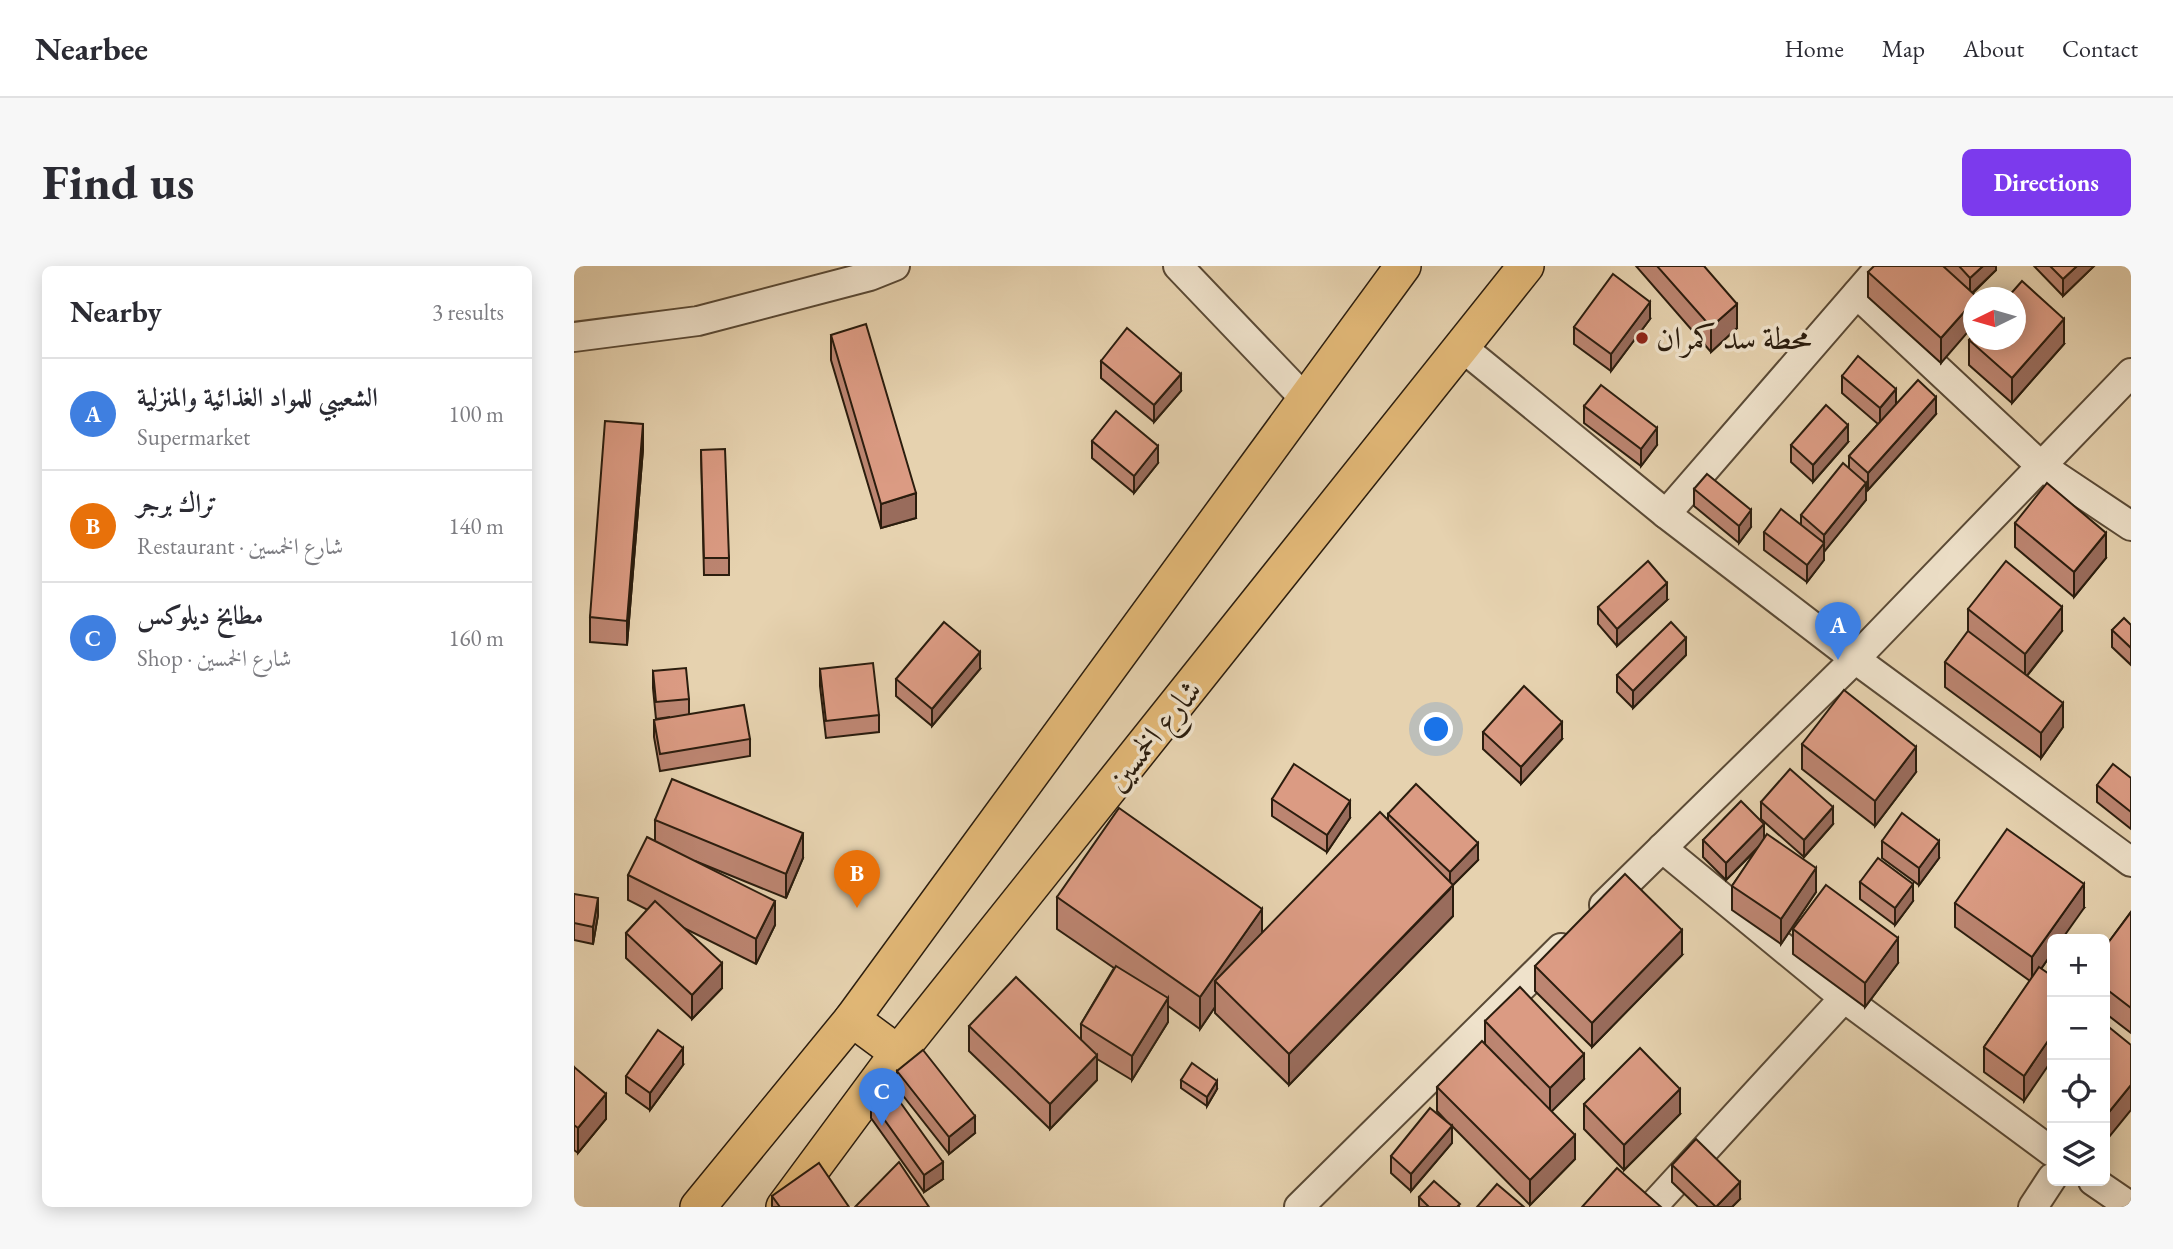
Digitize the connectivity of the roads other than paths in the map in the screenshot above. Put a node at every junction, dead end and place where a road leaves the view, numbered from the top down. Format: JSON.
{"nodes":[{"id":1,"x":895,"y":266,"type":"edge"},
{"id":2,"x":1178,"y":266,"type":"edge"},
{"id":3,"x":1403,"y":266,"type":"edge"},
{"id":4,"x":1526,"y":266,"type":"edge"},
{"id":5,"x":1881,"y":266,"type":"edge"},
{"id":6,"x":1857,"y":294,"type":"junction"},
{"id":7,"x":574,"y":337,"type":"edge"},
{"id":8,"x":1462,"y":348,"type":"junction"},
{"id":9,"x":2131,"y":373,"type":"edge"},
{"id":10,"x":1305,"y":399,"type":"junction"},
{"id":11,"x":2041,"y":466,"type":"junction"},
{"id":12,"x":1666,"y":514,"type":"junction"},
{"id":13,"x":2131,"y":526,"type":"edge"},
{"id":14,"x":1855,"y":659,"type":"junction"},
{"id":15,"x":1662,"y":848,"type":"junction"},
{"id":16,"x":2131,"y":862,"type":"edge"},
{"id":17,"x":1844,"y":998,"type":"junction"},
{"id":18,"x":852,"y":1019,"type":"junction"},
{"id":19,"x":827,"y":1050,"type":"junction"},
{"id":20,"x":898,"y":1053,"type":"junction"},
{"id":21,"x":874,"y":1086,"type":"junction"},
{"id":22,"x":2047,"y":1148,"type":"edge"},
{"id":23,"x":2047,"y":1186,"type":"edge"},
{"id":24,"x":2100,"y":1186,"type":"edge"},
{"id":25,"x":698,"y":1207,"type":"edge"},
{"id":26,"x":784,"y":1207,"type":"edge"},
{"id":27,"x":1298,"y":1207,"type":"edge"},
{"id":28,"x":1651,"y":1207,"type":"edge"},
{"id":29,"x":2033,"y":1207,"type":"edge"},
{"id":30,"x":2131,"y":1207,"type":"edge"}],
"edges":[{"from":1,"to":7,"type":"street"},
{"from":2,"to":10,"type":"street"},
{"from":3,"to":10,"type":"main road"},
{"from":4,"to":8,"type":"main road","name":"شارع الخمسين"},
{"from":5,"to":6,"type":"street"},
{"from":6,"to":11,"type":"street"},
{"from":6,"to":12,"type":"street"},
{"from":8,"to":12,"type":"street"},
{"from":8,"to":20,"type":"main road","name":"شارع الخمسين"},
{"from":9,"to":11,"type":"street"},
{"from":10,"to":18,"type":"main road"},
{"from":11,"to":13,"type":"street"},
{"from":11,"to":14,"type":"street"},
{"from":12,"to":14,"type":"street"},
{"from":14,"to":15,"type":"street"},
{"from":14,"to":16,"type":"street"},
{"from":15,"to":17,"type":"street"},
{"from":15,"to":27,"type":"street"},
{"from":17,"to":22,"type":"street"},
{"from":17,"to":28,"type":"street"},
{"from":18,"to":19,"type":"main road"},
{"from":18,"to":20,"type":"main road"},
{"from":19,"to":21,"type":"main road"},
{"from":19,"to":25,"type":"main road"},
{"from":20,"to":21,"type":"main road","name":"شارع الخمسين"},
{"from":21,"to":26,"type":"main road","name":"شارع الخمسين"},
{"from":23,"to":29,"type":"street"},
{"from":24,"to":30,"type":"street"}]}
